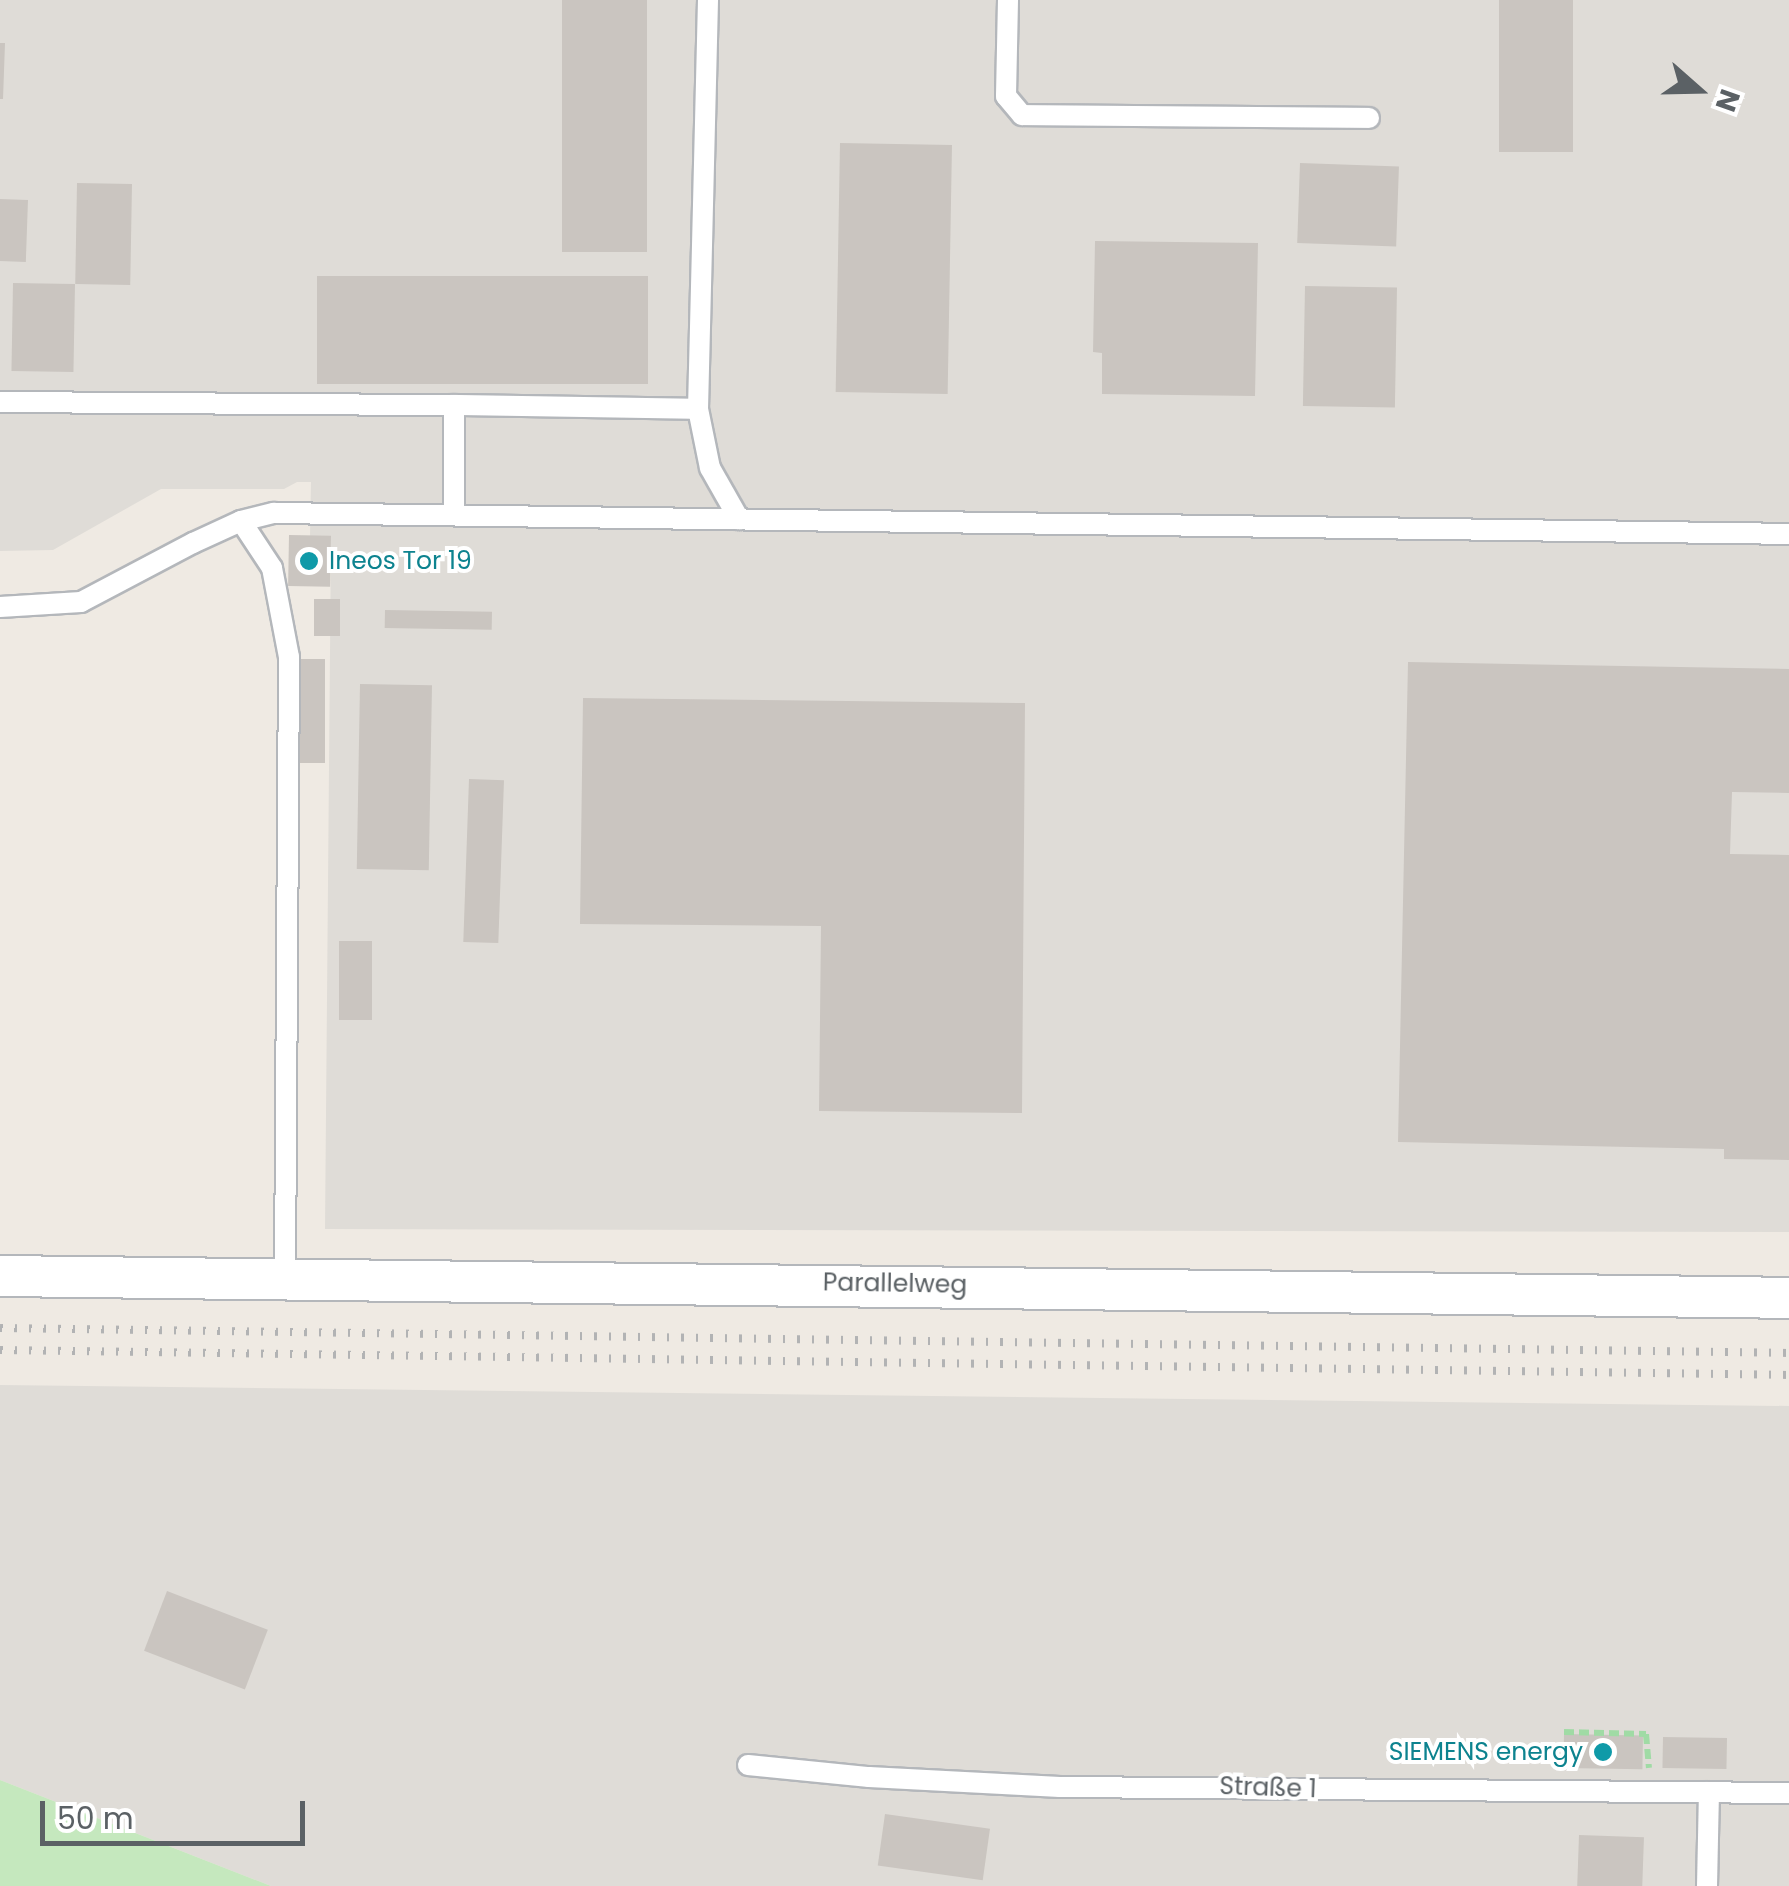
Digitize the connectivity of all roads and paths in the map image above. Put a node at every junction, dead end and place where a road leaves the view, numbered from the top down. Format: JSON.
{"nodes":[{"id":1,"x":708,"y":0,"type":"edge"},
{"id":2,"x":1008,"y":0,"type":"edge"},
{"id":3,"x":1369,"y":118,"type":"dead end"},
{"id":4,"x":0,"y":402,"type":"edge"},
{"id":5,"x":454,"y":405,"type":"junction"},
{"id":6,"x":698,"y":409,"type":"junction"},
{"id":7,"x":454,"y":514,"type":"junction"},
{"id":8,"x":740,"y":519,"type":"junction"},
{"id":9,"x":241,"y":521,"type":"junction"},
{"id":10,"x":1789,"y":534,"type":"edge"},
{"id":11,"x":0,"y":607,"type":"edge"},
{"id":12,"x":0,"y":1276,"type":"edge"},
{"id":13,"x":285,"y":1278,"type":"junction"},
{"id":14,"x":1789,"y":1298,"type":"edge"},
{"id":15,"x":1564,"y":1732,"type":"dead end"},
{"id":16,"x":1646,"y":1751,"type":"dead end"},
{"id":17,"x":748,"y":1764,"type":"dead end"},
{"id":18,"x":1710,"y":1792,"type":"junction"},
{"id":19,"x":1789,"y":1792,"type":"edge"},
{"id":20,"x":1707,"y":1886,"type":"edge"}],
"edges":[{"from":1,"to":6,"type":"lane"},
{"from":2,"to":3,"type":"lane"},
{"from":4,"to":5,"type":"lane"},
{"from":5,"to":6,"type":"lane"},
{"from":5,"to":7,"type":"lane"},
{"from":6,"to":8,"type":"lane"},
{"from":7,"to":8,"type":"lane"},
{"from":7,"to":9,"type":"lane"},
{"from":8,"to":10,"type":"lane"},
{"from":9,"to":11,"type":"lane"},
{"from":9,"to":13,"type":"lane"},
{"from":12,"to":13,"type":"street","name":"Parallelweg"},
{"from":13,"to":14,"type":"street","name":"Parallelweg"},
{"from":15,"to":16,"type":"path"},
{"from":17,"to":18,"type":"lane","name":"Straße 1"},
{"from":18,"to":19,"type":"lane","name":"Straße 1"},
{"from":18,"to":20,"type":"lane"}]}
